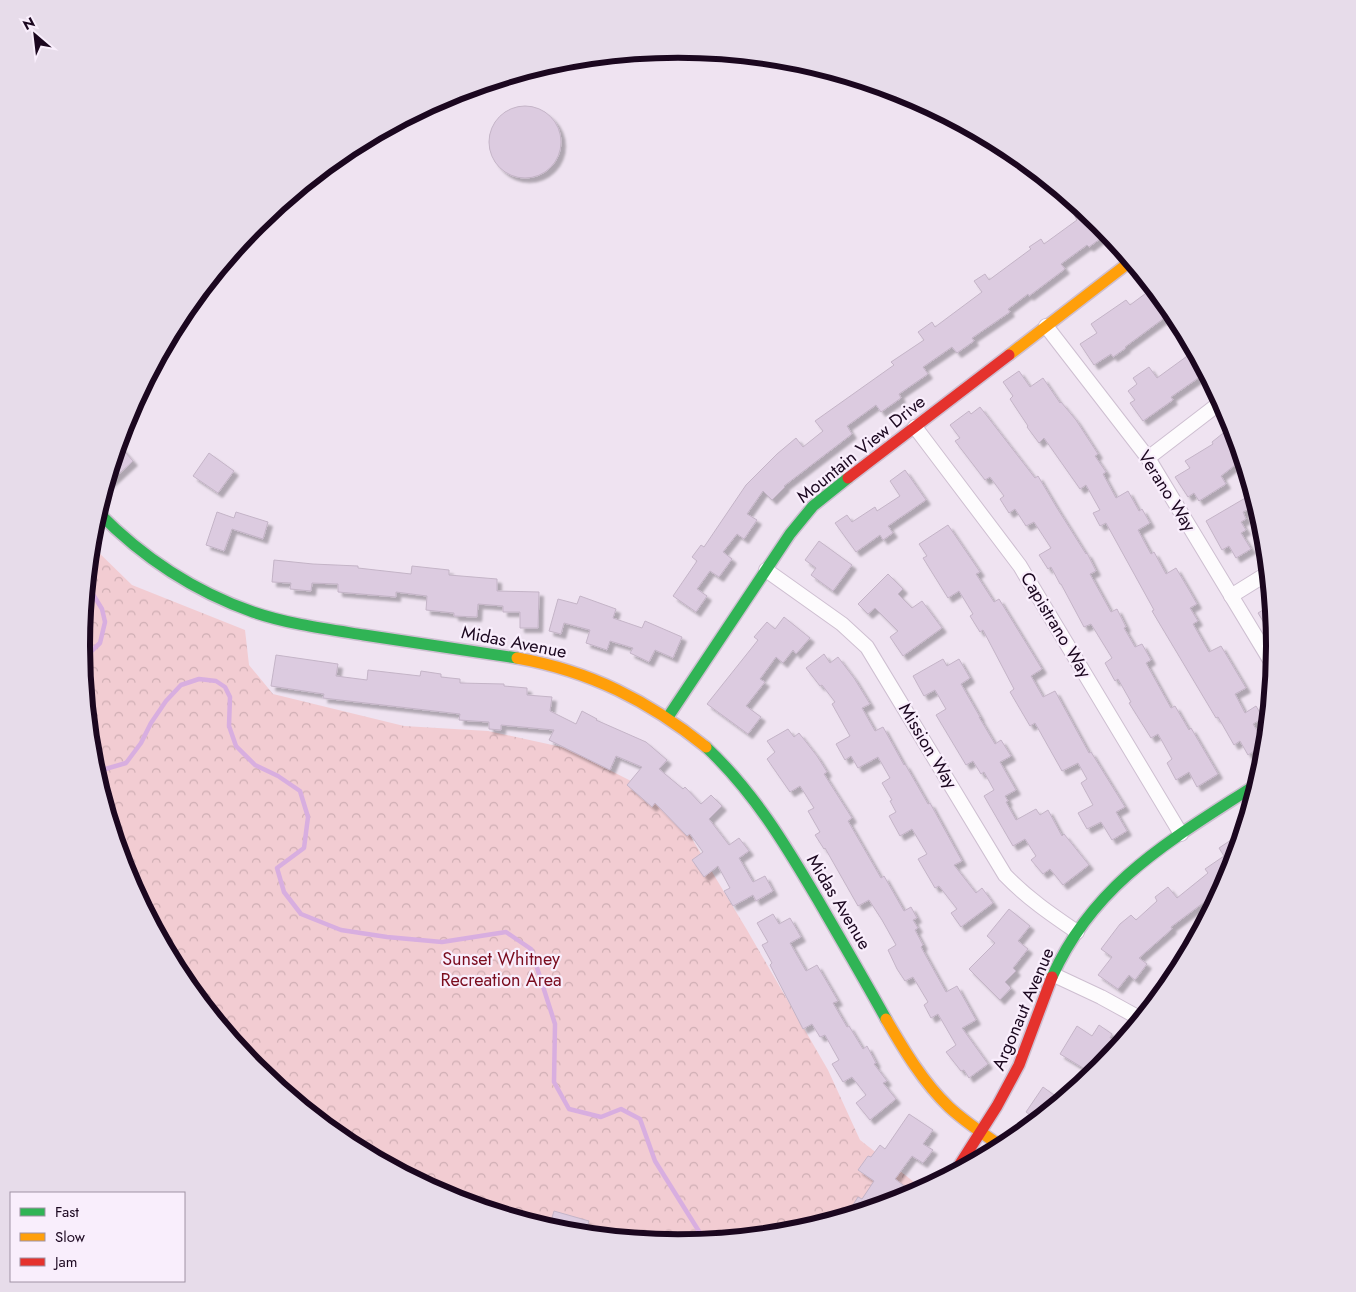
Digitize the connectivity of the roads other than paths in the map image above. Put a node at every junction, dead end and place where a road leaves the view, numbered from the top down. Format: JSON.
{"nodes":[{"id":1,"x":1126,"y":265,"type":"edge"},
{"id":2,"x":1046,"y":326,"type":"junction"},
{"id":3,"x":1215,"y":406,"type":"edge"},
{"id":4,"x":915,"y":427,"type":"junction"},
{"id":5,"x":1148,"y":458,"type":"junction"},
{"id":6,"x":104,"y":518,"type":"edge"},
{"id":7,"x":766,"y":570,"type":"junction"},
{"id":8,"x":1262,"y":577,"type":"edge"},
{"id":9,"x":1231,"y":596,"type":"junction"},
{"id":10,"x":1266,"y":654,"type":"edge"},
{"id":11,"x":668,"y":717,"type":"junction"},
{"id":12,"x":1248,"y":790,"type":"edge"},
{"id":13,"x":1181,"y":834,"type":"junction"},
{"id":14,"x":1078,"y":932,"type":"junction"},
{"id":15,"x":1054,"y":975,"type":"junction"},
{"id":16,"x":1135,"y":1016,"type":"edge"},
{"id":17,"x":981,"y":1131,"type":"junction"},
{"id":18,"x":995,"y":1142,"type":"edge"},
{"id":19,"x":962,"y":1161,"type":"edge"}],
"edges":[{"from":1,"to":2,"type":"street","name":"Mountain View Drive"},
{"from":2,"to":4,"type":"street","name":"Mountain View Drive"},
{"from":2,"to":5,"type":"street","name":"Verano Way"},
{"from":3,"to":5,"type":"street"},
{"from":4,"to":7,"type":"street","name":"Mountain View Drive"},
{"from":4,"to":13,"type":"street","name":"Capistrano Way"},
{"from":5,"to":9,"type":"street","name":"Verano Way"},
{"from":6,"to":11,"type":"street","name":"Midas Avenue"},
{"from":7,"to":11,"type":"street","name":"Mountain View Drive"},
{"from":7,"to":14,"type":"street","name":"Mission Way"},
{"from":8,"to":9,"type":"street"},
{"from":9,"to":10,"type":"street","name":"Verano Way"},
{"from":11,"to":17,"type":"street","name":"Midas Avenue"},
{"from":12,"to":13,"type":"street","name":"Argonaut Avenue"},
{"from":13,"to":14,"type":"street","name":"Argonaut Avenue"},
{"from":14,"to":15,"type":"street","name":"Argonaut Avenue"},
{"from":15,"to":16,"type":"street"},
{"from":15,"to":17,"type":"street","name":"Argonaut Avenue"},
{"from":17,"to":18,"type":"street","name":"Midas Avenue"},
{"from":17,"to":19,"type":"street","name":"Argonaut Avenue"}]}
